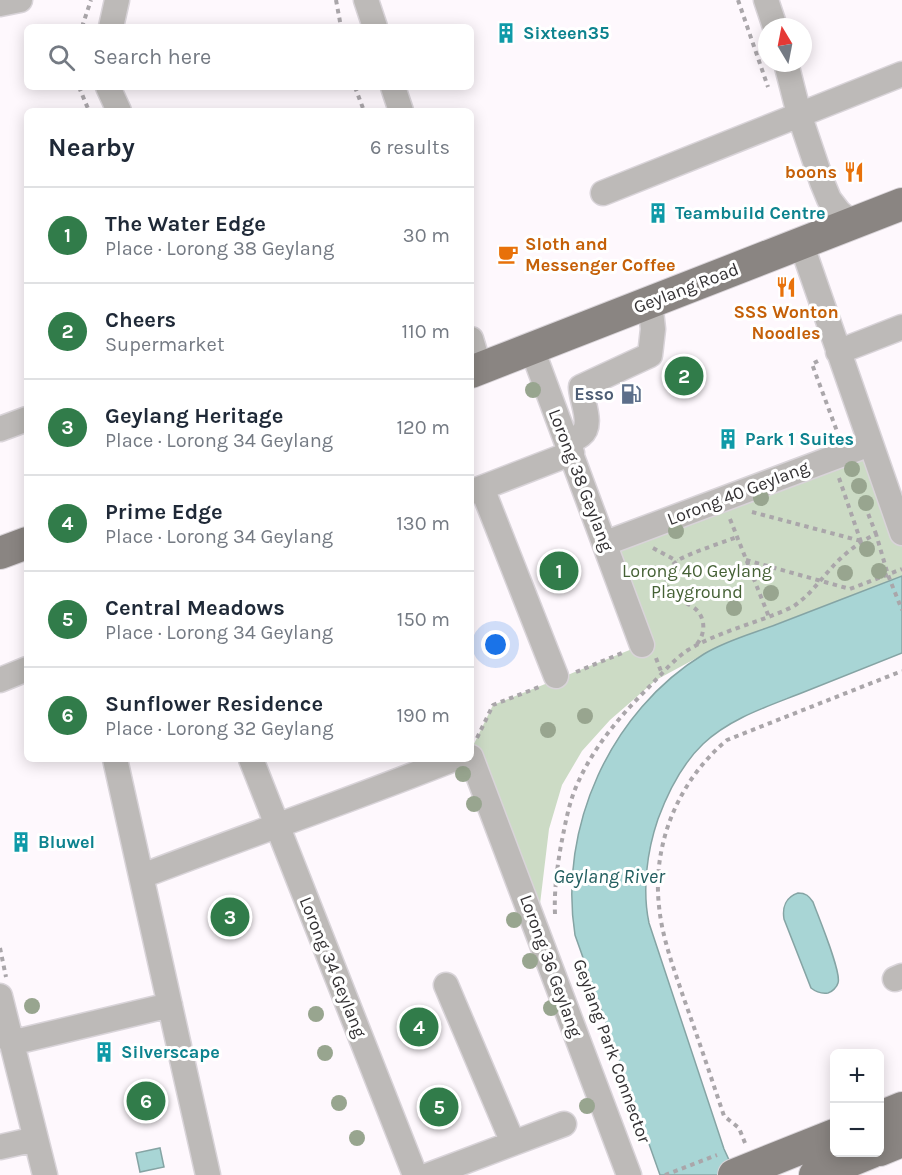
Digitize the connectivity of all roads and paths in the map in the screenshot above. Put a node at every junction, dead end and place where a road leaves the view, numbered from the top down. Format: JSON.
{"nodes":[{"id":1,"x":20,"y":0,"type":"edge"},
{"id":2,"x":91,"y":0,"type":"edge"},
{"id":3,"x":117,"y":0,"type":"edge"},
{"id":4,"x":336,"y":0,"type":"edge"},
{"id":5,"x":366,"y":0,"type":"edge"},
{"id":6,"x":766,"y":0,"type":"edge"},
{"id":7,"x":0,"y":4,"type":"edge"},
{"id":8,"x":772,"y":18,"type":"edge"},
{"id":9,"x":83,"y":24,"type":"edge"},
{"id":10,"x":112,"y":24,"type":"edge"},
{"id":11,"x":340,"y":24,"type":"edge"},
{"id":12,"x":374,"y":24,"type":"edge"},
{"id":13,"x":788,"y":72,"type":"edge"},
{"id":14,"x":902,"y":74,"type":"edge"},
{"id":15,"x":80,"y":90,"type":"edge"},
{"id":16,"x":109,"y":90,"type":"edge"},
{"id":17,"x":356,"y":90,"type":"edge"},
{"id":18,"x":394,"y":90,"type":"edge"},
{"id":19,"x":87,"y":108,"type":"edge"},
{"id":20,"x":118,"y":108,"type":"edge"},
{"id":21,"x":363,"y":108,"type":"edge"},
{"id":22,"x":400,"y":108,"type":"edge"},
{"id":23,"x":799,"y":114,"type":"junction"},
{"id":24,"x":603,"y":193,"type":"dead end"},
{"id":25,"x":902,"y":204,"type":"edge"},
{"id":26,"x":852,"y":223,"type":"junction"},
{"id":27,"x":801,"y":243,"type":"junction"},
{"id":28,"x":650,"y":302,"type":"junction"},
{"id":29,"x":902,"y":327,"type":"edge"},
{"id":30,"x":532,"y":349,"type":"junction"},
{"id":31,"x":838,"y":352,"type":"junction"},
{"id":32,"x":476,"y":370,"type":"edge"},
{"id":33,"x":24,"y":420,"type":"edge"},
{"id":34,"x":0,"y":429,"type":"edge"},
{"id":35,"x":870,"y":444,"type":"junction"},
{"id":36,"x":570,"y":448,"type":"junction"},
{"id":37,"x":835,"y":469,"type":"dead end"},
{"id":38,"x":476,"y":490,"type":"edge"},
{"id":39,"x":723,"y":501,"type":"junction"},
{"id":40,"x":902,"y":533,"type":"edge"},
{"id":41,"x":737,"y":537,"type":"junction"},
{"id":42,"x":861,"y":542,"type":"junction"},
{"id":43,"x":606,"y":543,"type":"junction"},
{"id":44,"x":24,"y":544,"type":"edge"},
{"id":45,"x":0,"y":553,"type":"edge"},
{"id":46,"x":746,"y":560,"type":"junction"},
{"id":47,"x":902,"y":569,"type":"edge"},
{"id":48,"x":888,"y":575,"type":"junction"},
{"id":49,"x":820,"y":581,"type":"junction"},
{"id":50,"x":902,"y":610,"type":"edge"},
{"id":51,"x":769,"y":617,"type":"junction"},
{"id":52,"x":642,"y":645,"type":"dead end"},
{"id":53,"x":693,"y":647,"type":"junction"},
{"id":54,"x":24,"y":670,"type":"edge"},
{"id":55,"x":902,"y":671,"type":"edge"},
{"id":56,"x":556,"y":676,"type":"dead end"},
{"id":57,"x":0,"y":680,"type":"edge"},
{"id":58,"x":116,"y":762,"type":"edge"},
{"id":59,"x":252,"y":762,"type":"edge"},
{"id":60,"x":447,"y":762,"type":"edge"},
{"id":61,"x":473,"y":762,"type":"edge"},
{"id":62,"x":278,"y":825,"type":"junction"},
{"id":63,"x":142,"y":876,"type":"junction"},
{"id":64,"x":555,"y":918,"type":"dead end"},
{"id":65,"x":446,"y":985,"type":"dead end"},
{"id":66,"x":0,"y":996,"type":"edge"},
{"id":67,"x":170,"y":1005,"type":"junction"},
{"id":68,"x":11,"y":1043,"type":"junction"},
{"id":69,"x":902,"y":1108,"type":"edge"},
{"id":70,"x":884,"y":1115,"type":"edge"},
{"id":71,"x":564,"y":1124,"type":"dead end"},
{"id":72,"x":830,"y":1136,"type":"edge"},
{"id":73,"x":36,"y":1138,"type":"junction"},
{"id":74,"x":902,"y":1141,"type":"edge"},
{"id":75,"x":513,"y":1143,"type":"junction"},
{"id":76,"x":0,"y":1147,"type":"edge"},
{"id":77,"x":884,"y":1148,"type":"edge"},
{"id":78,"x":860,"y":1157,"type":"edge"},
{"id":79,"x":742,"y":1165,"type":"edge"},
{"id":80,"x":45,"y":1175,"type":"edge"},
{"id":81,"x":208,"y":1175,"type":"edge"},
{"id":82,"x":415,"y":1175,"type":"edge"},
{"id":83,"x":429,"y":1175,"type":"edge"},
{"id":84,"x":629,"y":1175,"type":"edge"},
{"id":85,"x":665,"y":1175,"type":"edge"},
{"id":86,"x":815,"y":1175,"type":"edge"}],
"edges":[{"from":1,"to":7,"type":"street"},
{"from":2,"to":9,"type":"path"},
{"from":3,"to":10,"type":"street"},
{"from":4,"to":11,"type":"path"},
{"from":5,"to":12,"type":"street"},
{"from":6,"to":8,"type":"street"},
{"from":13,"to":23,"type":"street"},
{"from":14,"to":23,"type":"street"},
{"from":15,"to":19,"type":"path"},
{"from":16,"to":20,"type":"street"},
{"from":17,"to":21,"type":"path"},
{"from":18,"to":22,"type":"street"},
{"from":23,"to":24,"type":"street"},
{"from":23,"to":26,"type":"street"},
{"from":25,"to":26,"type":"main road","name":"Geylang Road"},
{"from":26,"to":27,"type":"main road","name":"Geylang Road"},
{"from":27,"to":28,"type":"main road","name":"Geylang Road"},
{"from":27,"to":31,"type":"street"},
{"from":28,"to":30,"type":"main road","name":"Geylang Road"},
{"from":28,"to":36,"type":"street"},
{"from":29,"to":31,"type":"street"},
{"from":30,"to":32,"type":"main road","name":"Geylang Road"},
{"from":30,"to":36,"type":"street","name":"Lorong 38 Geylang"},
{"from":31,"to":35,"type":"street"},
{"from":33,"to":34,"type":"street"},
{"from":35,"to":39,"type":"street","name":"Lorong 40 Geylang"},
{"from":35,"to":40,"type":"street"},
{"from":36,"to":38,"type":"street"},
{"from":36,"to":43,"type":"street","name":"Lorong 38 Geylang"},
{"from":37,"to":42,"type":"path"},
{"from":38,"to":56,"type":"street"},
{"from":39,"to":41,"type":"path"},
{"from":39,"to":42,"type":"path"},
{"from":39,"to":43,"type":"street","name":"Lorong 40 Geylang"},
{"from":41,"to":46,"type":"path"},
{"from":41,"to":53,"type":"path"},
{"from":42,"to":48,"type":"path"},
{"from":42,"to":49,"type":"path"},
{"from":43,"to":52,"type":"street","name":"Lorong 38 Geylang"},
{"from":44,"to":45,"type":"main road"},
{"from":46,"to":49,"type":"path"},
{"from":46,"to":51,"type":"path"},
{"from":47,"to":48,"type":"path"},
{"from":48,"to":49,"type":"path"},
{"from":48,"to":50,"type":"path"},
{"from":49,"to":51,"type":"path"},
{"from":51,"to":53,"type":"path"},
{"from":53,"to":64,"type":"path"},
{"from":54,"to":57,"type":"street"},
{"from":55,"to":79,"type":"path"},
{"from":58,"to":63,"type":"street"},
{"from":59,"to":62,"type":"street","name":"Lorong 34 Geylang"},
{"from":60,"to":62,"type":"street"},
{"from":61,"to":84,"type":"street","name":"Lorong 36 Geylang"},
{"from":62,"to":63,"type":"street"},
{"from":62,"to":82,"type":"street","name":"Lorong 34 Geylang"},
{"from":63,"to":67,"type":"street"},
{"from":65,"to":75,"type":"street"},
{"from":66,"to":68,"type":"street"},
{"from":67,"to":68,"type":"street"},
{"from":67,"to":81,"type":"street"},
{"from":68,"to":73,"type":"street"},
{"from":69,"to":70,"type":"main road"},
{"from":71,"to":75,"type":"street"},
{"from":72,"to":79,"type":"main road"},
{"from":73,"to":76,"type":"street"},
{"from":73,"to":80,"type":"street"},
{"from":74,"to":77,"type":"main road"},
{"from":75,"to":83,"type":"street"},
{"from":78,"to":86,"type":"main road"},
{"from":79,"to":85,"type":"path"}]}
